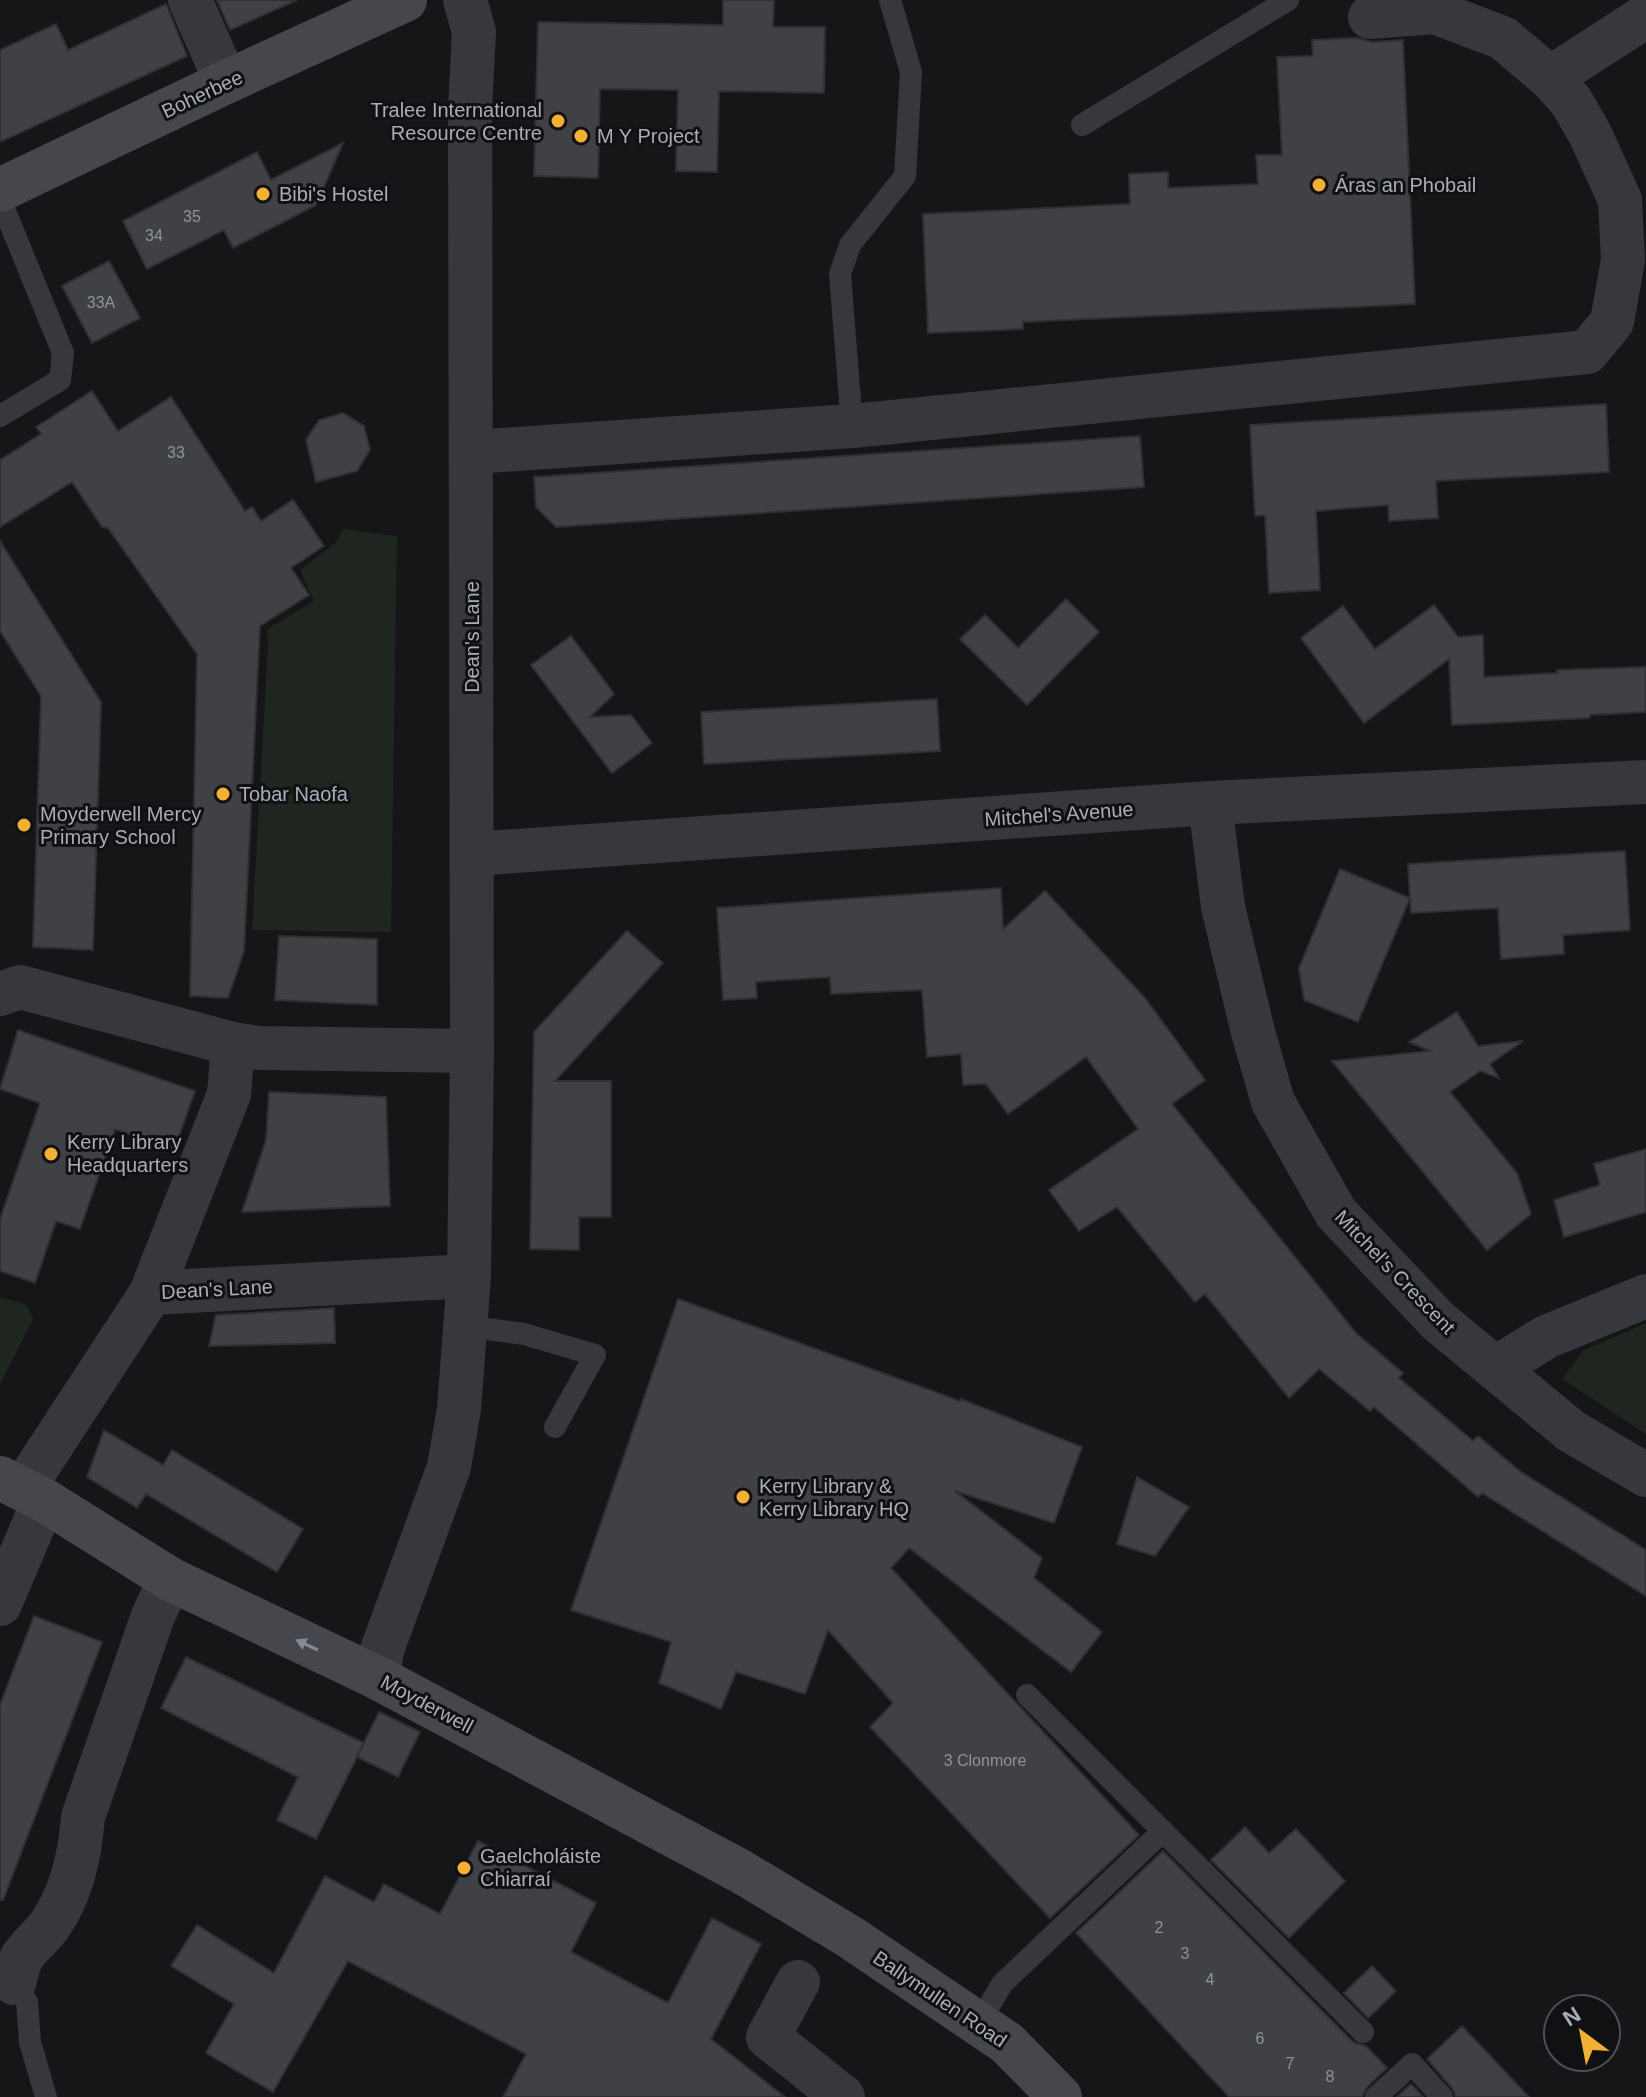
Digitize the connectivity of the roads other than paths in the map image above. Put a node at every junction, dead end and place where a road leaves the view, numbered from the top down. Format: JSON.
{"nodes":[{"id":1,"x":190,"y":0,"type":"edge"},
{"id":2,"x":405,"y":0,"type":"edge"},
{"id":3,"x":465,"y":0,"type":"edge"},
{"id":4,"x":890,"y":0,"type":"edge"},
{"id":5,"x":1288,"y":0,"type":"edge"},
{"id":6,"x":1646,"y":16,"type":"edge"},
{"id":7,"x":1370,"y":17,"type":"dead end"},
{"id":8,"x":1550,"y":78,"type":"junction"},
{"id":9,"x":226,"y":82,"type":"junction"},
{"id":10,"x":1082,"y":125,"type":"dead end"},
{"id":11,"x":0,"y":190,"type":"edge"},
{"id":12,"x":0,"y":199,"type":"edge"},
{"id":13,"x":0,"y":416,"type":"edge"},
{"id":14,"x":852,"y":426,"type":"junction"},
{"id":15,"x":473,"y":452,"type":"junction"},
{"id":16,"x":1646,"y":782,"type":"edge"},
{"id":17,"x":1210,"y":803,"type":"junction"},
{"id":18,"x":472,"y":854,"type":"junction"},
{"id":19,"x":0,"y":994,"type":"edge"},
{"id":20,"x":233,"y":1044,"type":"junction"},
{"id":21,"x":472,"y":1051,"type":"junction"},
{"id":22,"x":469,"y":1276,"type":"junction"},
{"id":23,"x":151,"y":1293,"type":"junction"},
{"id":24,"x":1646,"y":1296,"type":"edge"},
{"id":25,"x":464,"y":1326,"type":"junction"},
{"id":26,"x":1496,"y":1368,"type":"junction"},
{"id":27,"x":555,"y":1427,"type":"dead end"},
{"id":28,"x":1646,"y":1475,"type":"edge"},
{"id":29,"x":22,"y":1489,"type":"edge"},
{"id":30,"x":170,"y":1579,"type":"junction"},
{"id":31,"x":0,"y":1604,"type":"edge"},
{"id":32,"x":378,"y":1678,"type":"junction"},
{"id":33,"x":1027,"y":1695,"type":"dead end"},
{"id":34,"x":1163,"y":1831,"type":"junction"},
{"id":35,"x":850,"y":1937,"type":"joint"},
{"id":36,"x":798,"y":1982,"type":"dead end"},
{"id":37,"x":14,"y":1983,"type":"joint"},
{"id":38,"x":978,"y":2025,"type":"junction"},
{"id":39,"x":1363,"y":2032,"type":"dead end"},
{"id":40,"x":46,"y":2097,"type":"edge"},
{"id":41,"x":843,"y":2097,"type":"edge"},
{"id":42,"x":1060,"y":2097,"type":"edge"},
{"id":43,"x":1376,"y":2097,"type":"edge"},
{"id":44,"x":1442,"y":2097,"type":"edge"}],
"edges":[{"from":1,"to":9,"type":"street"},
{"from":2,"to":9,"type":"main road","name":"Boherbee"},
{"from":3,"to":15,"type":"street","name":"Dean's Lane"},
{"from":4,"to":14,"type":"lane"},
{"from":5,"to":10,"type":"lane"},
{"from":6,"to":8,"type":"street"},
{"from":7,"to":8,"type":"street"},
{"from":8,"to":14,"type":"street"},
{"from":9,"to":11,"type":"main road","name":"Boherbee"},
{"from":12,"to":13,"type":"lane"},
{"from":14,"to":15,"type":"street"},
{"from":15,"to":18,"type":"street","name":"Dean's Lane"},
{"from":16,"to":17,"type":"street","name":"Mitchel's Avenue"},
{"from":17,"to":18,"type":"street","name":"Mitchel's Avenue"},
{"from":17,"to":26,"type":"street","name":"Mitchel's Crescent"},
{"from":18,"to":21,"type":"street","name":"Dean's Lane"},
{"from":19,"to":20,"type":"street"},
{"from":20,"to":21,"type":"street"},
{"from":20,"to":23,"type":"street"},
{"from":21,"to":22,"type":"street","name":"Dean's Lane"},
{"from":22,"to":23,"type":"street","name":"Dean's Lane"},
{"from":22,"to":25,"type":"street","name":"Dean's Lane"},
{"from":23,"to":29,"type":"street","name":"Dean's Lane"},
{"from":24,"to":26,"type":"street"},
{"from":25,"to":27,"type":"lane"},
{"from":25,"to":32,"type":"street","name":"Dean's Lane"},
{"from":26,"to":28,"type":"street","name":"Mitchel's Crescent"},
{"from":29,"to":30,"type":"main road","name":"Moyderwell"},
{"from":29,"to":31,"type":"street","name":"Dean's Lane"},
{"from":32,"to":30,"type":"main road","name":"Moyderwell","one_way":true},
{"from":30,"to":37,"type":"street"},
{"from":32,"to":35,"type":"main road","name":"Moyderwell"},
{"from":33,"to":34,"type":"lane"},
{"from":34,"to":38,"type":"lane"},
{"from":34,"to":39,"type":"lane"},
{"from":35,"to":38,"type":"main road","name":"Ballymullen Road"},
{"from":36,"to":41,"type":"street"},
{"from":37,"to":40,"type":"lane"},
{"from":38,"to":42,"type":"main road","name":"Ballymullen Road"},
{"from":43,"to":44,"type":"lane"}]}
